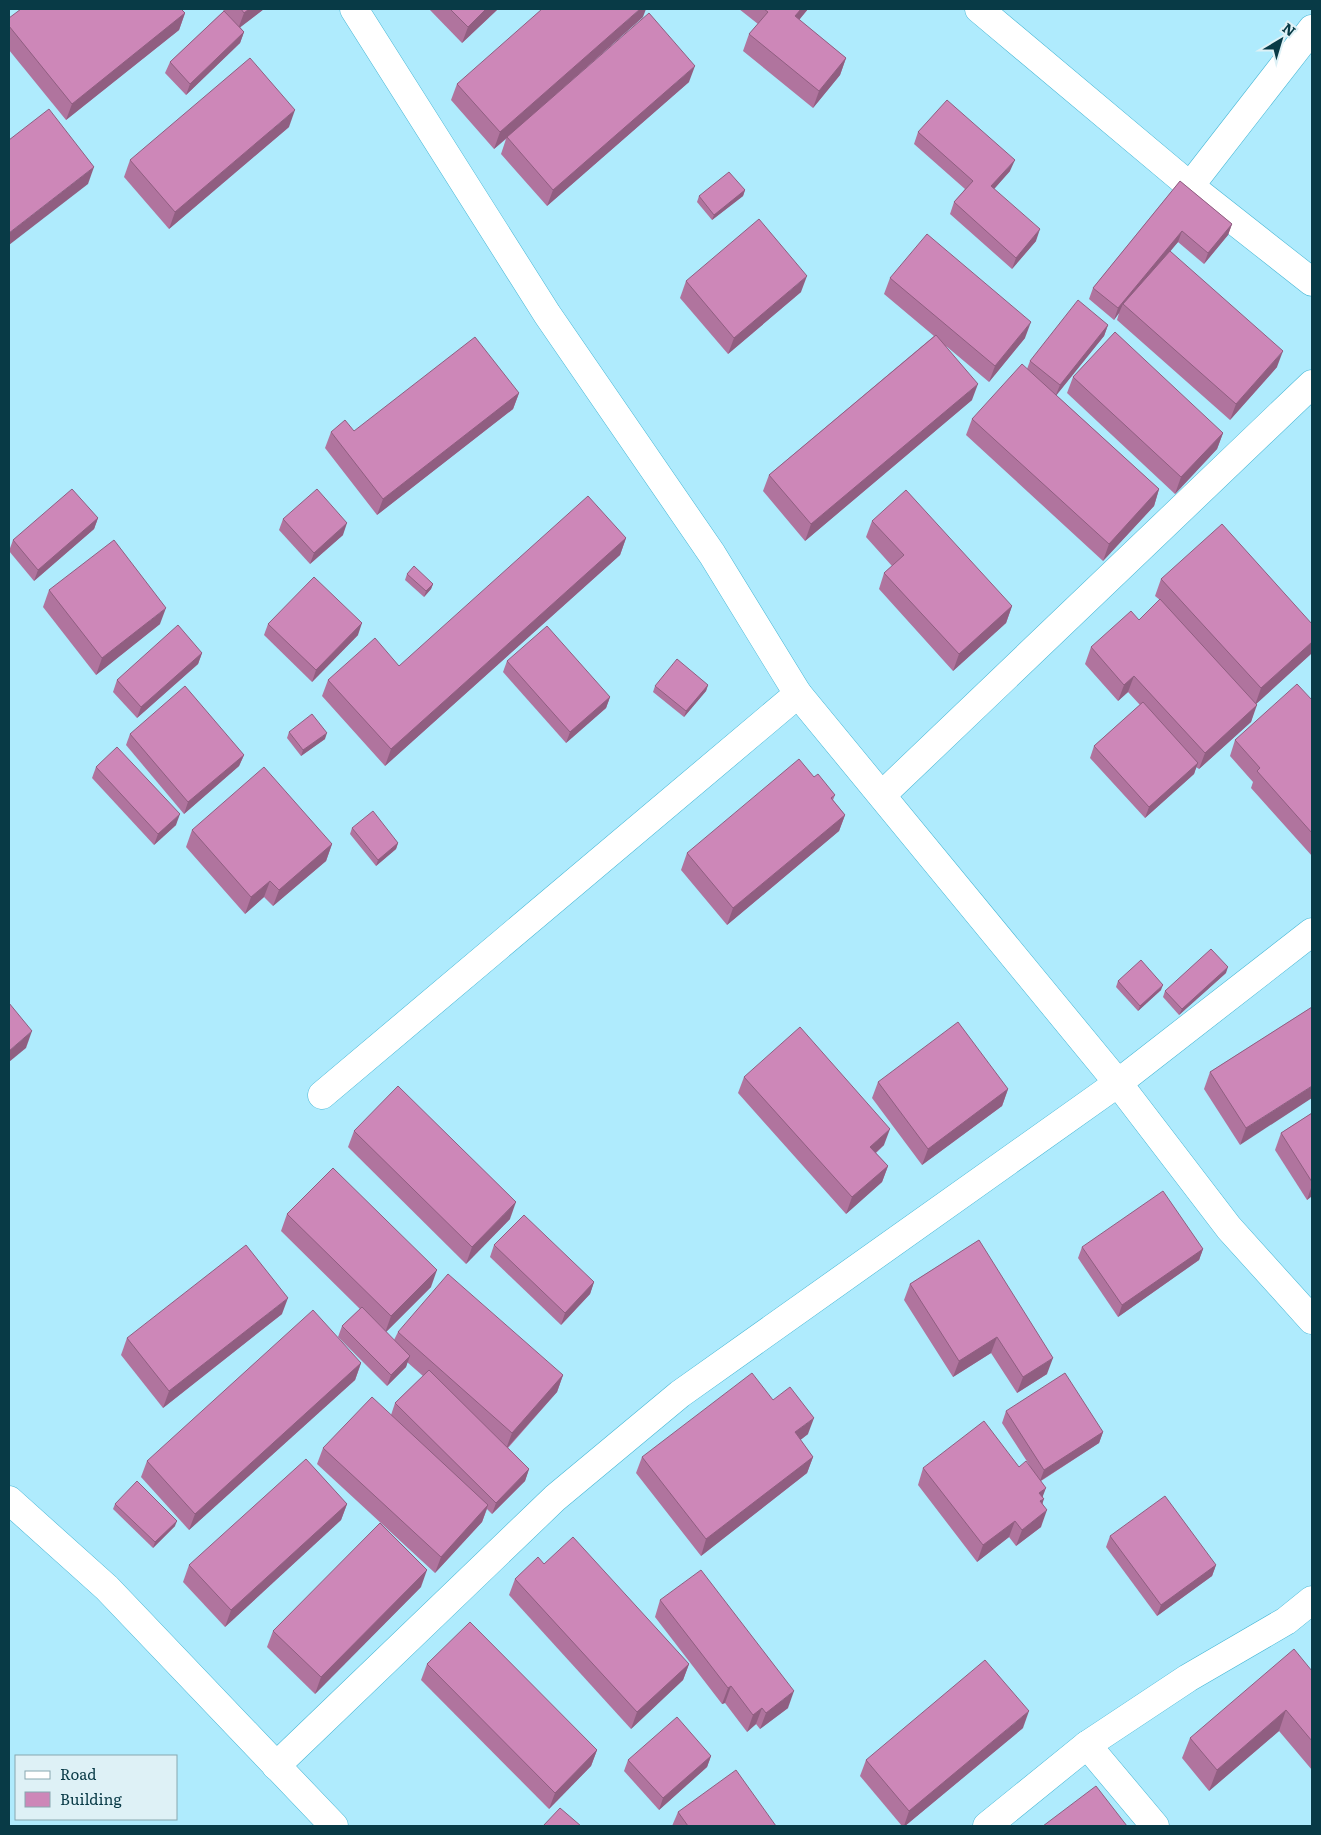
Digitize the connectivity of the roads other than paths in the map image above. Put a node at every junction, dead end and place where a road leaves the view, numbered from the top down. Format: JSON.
{"nodes":[{"id":1,"x":354,"y":9,"type":"edge"},
{"id":2,"x":979,"y":9,"type":"edge"},
{"id":3,"x":1312,"y":29,"type":"edge"},
{"id":4,"x":1190,"y":186,"type":"junction"},
{"id":5,"x":1312,"y":282,"type":"edge"},
{"id":6,"x":1312,"y":384,"type":"edge"},
{"id":7,"x":798,"y":694,"type":"junction"},
{"id":8,"x":882,"y":795,"type":"junction"},
{"id":9,"x":1312,"y":932,"type":"edge"},
{"id":10,"x":1118,"y":1083,"type":"junction"},
{"id":11,"x":322,"y":1095,"type":"dead end"},
{"id":12,"x":1312,"y":1320,"type":"edge"},
{"id":13,"x":9,"y":1500,"type":"edge"},
{"id":14,"x":1312,"y":1600,"type":"edge"},
{"id":15,"x":1087,"y":1745,"type":"junction"},
{"id":16,"x":276,"y":1766,"type":"junction"},
{"id":17,"x":334,"y":1826,"type":"edge"},
{"id":18,"x":987,"y":1826,"type":"edge"},
{"id":19,"x":1155,"y":1826,"type":"edge"}],
"edges":[{"from":1,"to":7,"type":"street"},
{"from":2,"to":4,"type":"street"},
{"from":3,"to":4,"type":"street"},
{"from":4,"to":5,"type":"street"},
{"from":6,"to":8,"type":"street"},
{"from":7,"to":8,"type":"street"},
{"from":7,"to":11,"type":"street"},
{"from":8,"to":10,"type":"street"},
{"from":9,"to":10,"type":"street"},
{"from":10,"to":12,"type":"street"},
{"from":10,"to":16,"type":"street"},
{"from":13,"to":16,"type":"street"},
{"from":14,"to":15,"type":"street"},
{"from":15,"to":18,"type":"street"},
{"from":15,"to":19,"type":"street"},
{"from":16,"to":17,"type":"street"}]}
